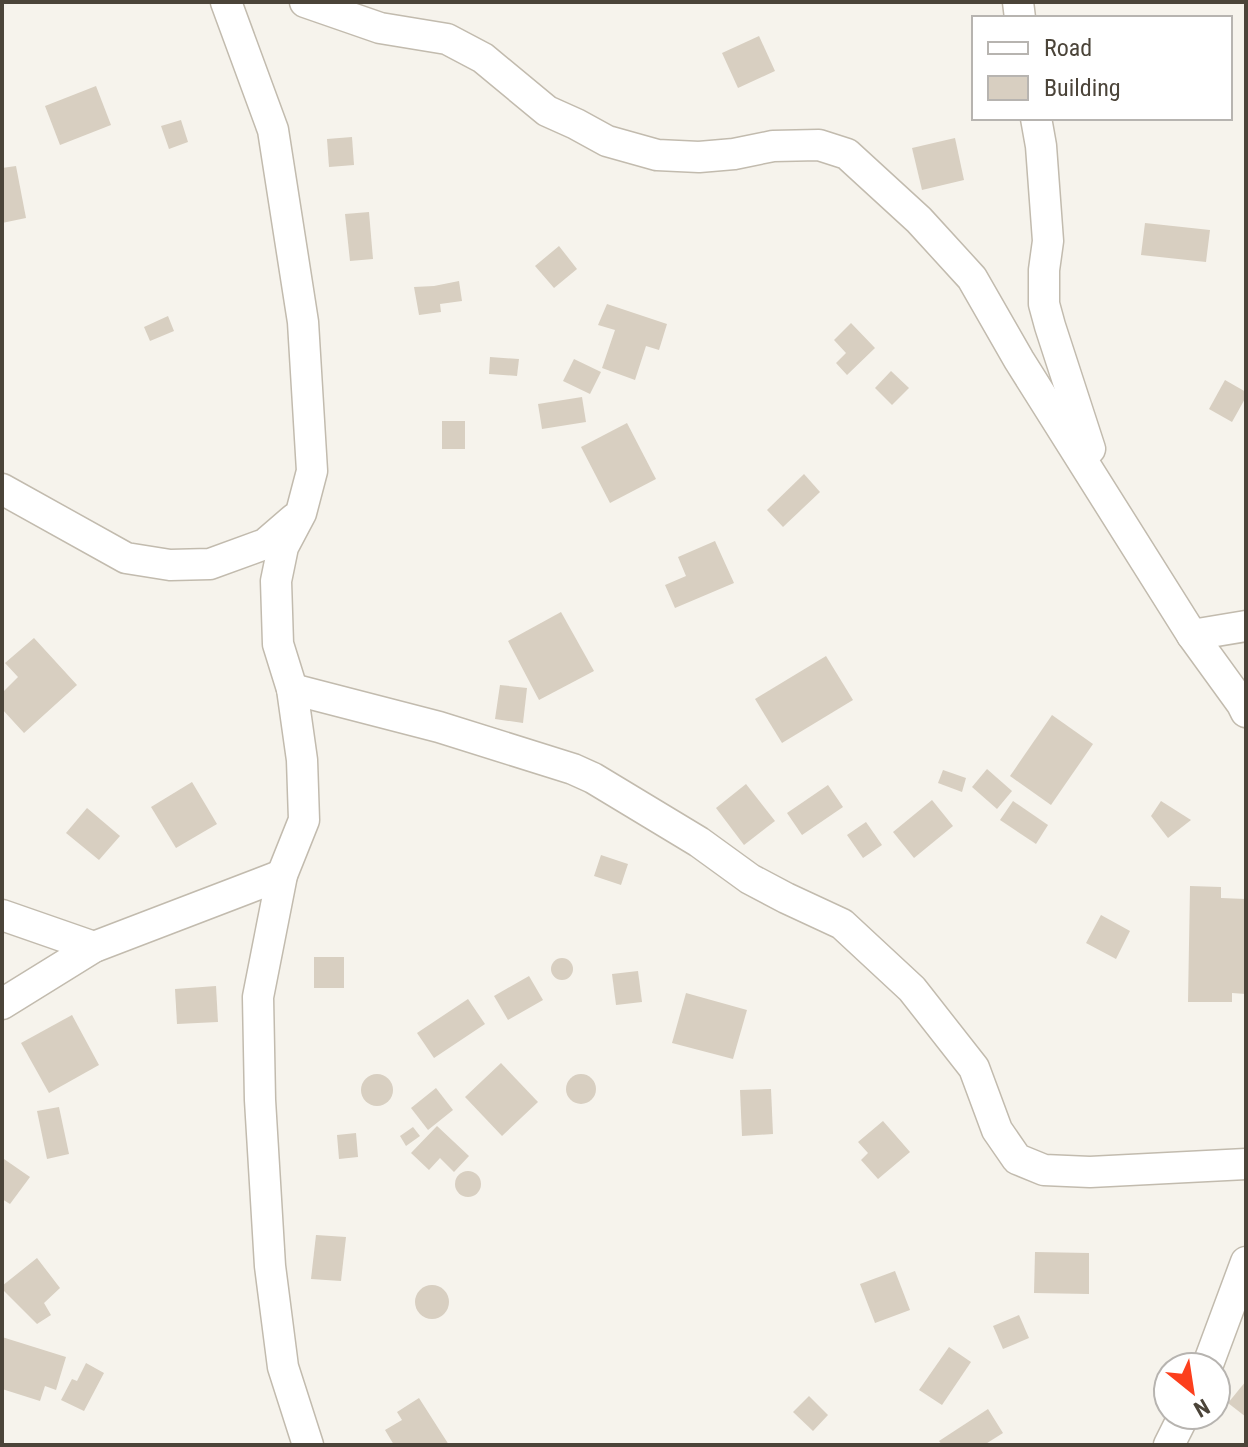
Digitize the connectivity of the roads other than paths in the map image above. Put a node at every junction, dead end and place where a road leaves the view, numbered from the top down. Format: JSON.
{"nodes":[{"id":1,"x":226,"y":2,"type":"edge"},
{"id":2,"x":305,"y":2,"type":"edge"},
{"id":3,"x":1036,"y":120,"type":"edge"},
{"id":4,"x":2,"y":489,"type":"edge"},
{"id":5,"x":1104,"y":493,"type":"junction"},
{"id":6,"x":301,"y":513,"type":"junction"},
{"id":7,"x":1246,"y":626,"type":"edge"},
{"id":8,"x":1192,"y":635,"type":"junction"},
{"id":9,"x":292,"y":689,"type":"junction"},
{"id":10,"x":1246,"y":712,"type":"edge"},
{"id":11,"x":282,"y":875,"type":"junction"},
{"id":12,"x":2,"y":915,"type":"edge"},
{"id":13,"x":94,"y":947,"type":"junction"},
{"id":14,"x":2,"y":1004,"type":"edge"},
{"id":15,"x":1246,"y":1164,"type":"edge"},
{"id":16,"x":1246,"y":1262,"type":"edge"},
{"id":17,"x":1213,"y":1351,"type":"edge"},
{"id":18,"x":308,"y":1445,"type":"edge"}],
"edges":[{"from":1,"to":6,"type":"street"},
{"from":2,"to":5,"type":"street"},
{"from":3,"to":5,"type":"street"},
{"from":4,"to":6,"type":"street"},
{"from":5,"to":8,"type":"street"},
{"from":6,"to":9,"type":"street"},
{"from":7,"to":8,"type":"street"},
{"from":8,"to":10,"type":"street"},
{"from":9,"to":11,"type":"street"},
{"from":9,"to":15,"type":"street"},
{"from":11,"to":13,"type":"street"},
{"from":11,"to":18,"type":"street"},
{"from":12,"to":13,"type":"street"},
{"from":13,"to":14,"type":"street"},
{"from":16,"to":17,"type":"street"}]}
